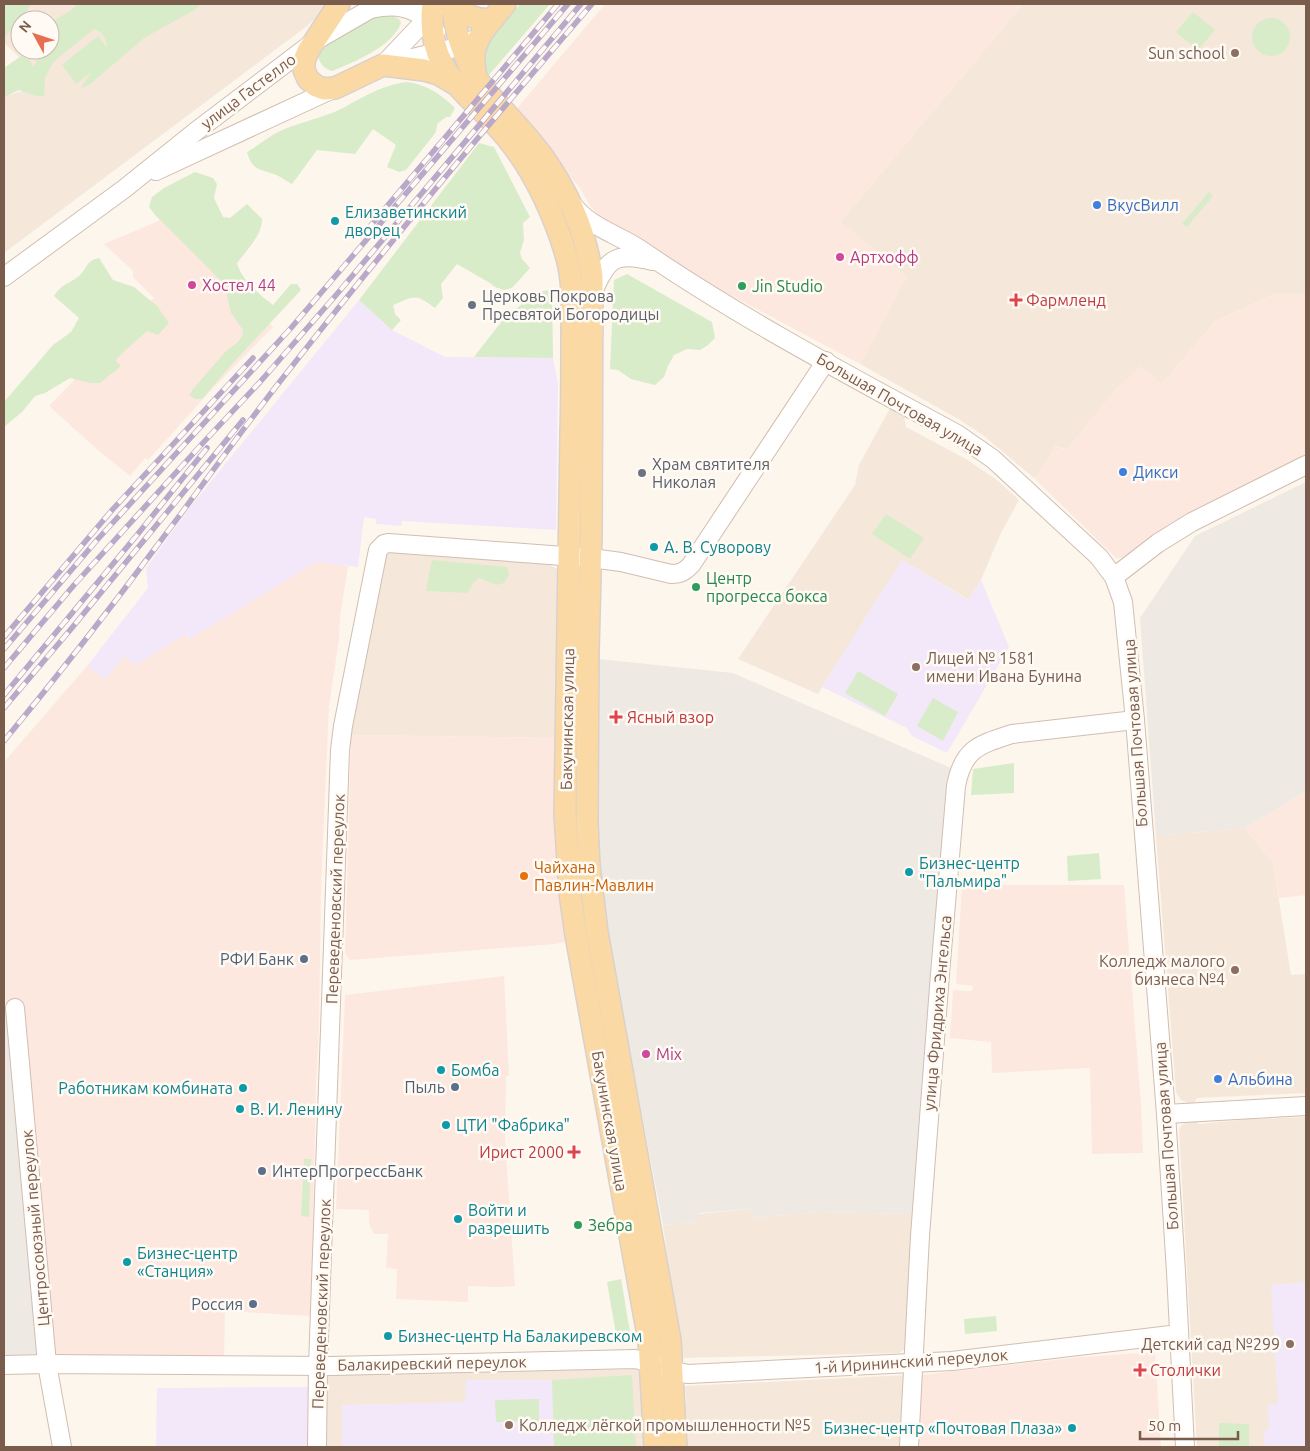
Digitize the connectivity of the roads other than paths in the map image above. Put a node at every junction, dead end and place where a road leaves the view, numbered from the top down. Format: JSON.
{"nodes":[{"id":1,"x":339,"y":4,"type":"edge"},
{"id":2,"x":412,"y":4,"type":"edge"},
{"id":3,"x":454,"y":4,"type":"edge"},
{"id":4,"x":459,"y":4,"type":"edge"},
{"id":5,"x":375,"y":6,"type":"edge"},
{"id":6,"x":433,"y":13,"type":"edge"},
{"id":7,"x":471,"y":34,"type":"edge"},
{"id":8,"x":314,"y":41,"type":"junction"},
{"id":9,"x":383,"y":65,"type":"junction"},
{"id":10,"x":478,"y":81,"type":"junction"},
{"id":11,"x":456,"y":84,"type":"junction"},
{"id":12,"x":335,"y":88,"type":"junction"},
{"id":13,"x":124,"y":189,"type":"junction"},
{"id":14,"x":567,"y":197,"type":"junction"},
{"id":15,"x":548,"y":205,"type":"junction"},
{"id":16,"x":584,"y":237,"type":"junction"},
{"id":17,"x":658,"y":262,"type":"junction"},
{"id":18,"x":4,"y":277,"type":"edge"},
{"id":19,"x":591,"y":295,"type":"junction"},
{"id":20,"x":826,"y":361,"type":"junction"},
{"id":21,"x":1306,"y":465,"type":"edge"},
{"id":22,"x":570,"y":557,"type":"junction"},
{"id":23,"x":590,"y":558,"type":"junction"},
{"id":24,"x":1114,"y":577,"type":"junction"},
{"id":25,"x":1135,"y":720,"type":"junction"},
{"id":26,"x":15,"y":1008,"type":"dead end"},
{"id":27,"x":1306,"y":1106,"type":"edge"},
{"id":28,"x":1166,"y":1114,"type":"junction"},
{"id":29,"x":1179,"y":1334,"type":"junction"},
{"id":30,"x":650,"y":1362,"type":"junction"},
{"id":31,"x":913,"y":1363,"type":"junction"},
{"id":32,"x":47,"y":1364,"type":"junction"},
{"id":33,"x":4,"y":1366,"type":"edge"},
{"id":34,"x":318,"y":1366,"type":"junction"},
{"id":35,"x":672,"y":1372,"type":"junction"},
{"id":36,"x":62,"y":1447,"type":"edge"},
{"id":37,"x":317,"y":1447,"type":"edge"},
{"id":38,"x":655,"y":1447,"type":"edge"},
{"id":39,"x":676,"y":1447,"type":"edge"},
{"id":40,"x":910,"y":1447,"type":"edge"},
{"id":41,"x":1185,"y":1447,"type":"edge"}],
"edges":[{"from":1,"to":8,"type":"main road"},
{"from":2,"to":6,"type":"street"},
{"from":3,"to":7,"type":"main road","name":"Бакунинская улица"},
{"from":4,"to":7,"type":"main road"},
{"from":5,"to":6,"type":"street"},
{"from":5,"to":8,"type":"street","name":"улица Гастелло"},
{"from":6,"to":7,"type":"main road","name":"Бакунинская улица"},
{"from":6,"to":9,"type":"street","name":"улица Гастелло"},
{"from":7,"to":9,"type":"street"},
{"from":7,"to":10,"type":"street","name":"Бакунинская улица"},
{"from":7,"to":10,"type":"main road"},
{"from":7,"to":11,"type":"main road","name":"Бакунинская улица"},
{"from":8,"to":12,"type":"main road"},
{"from":8,"to":13,"type":"street","name":"улица Гастелло"},
{"from":9,"to":11,"type":"main road"},
{"from":9,"to":12,"type":"main road","name":"улица Гастелло"},
{"from":10,"to":14,"type":"main road","name":"Бакунинская улица"},
{"from":11,"to":15,"type":"main road","name":"Бакунинская улица"},
{"from":12,"to":13,"type":"street","name":"улица Гастелло"},
{"from":13,"to":18,"type":"street","name":"улица Гастелло"},
{"from":14,"to":16,"type":"main road","name":"Бакунинская улица"},
{"from":14,"to":17,"type":"street","name":"Большая Почтовая улица"},
{"from":15,"to":16,"type":"street","name":"Большая Почтовая улица"},
{"from":15,"to":22,"type":"main road","name":"Бакунинская улица"},
{"from":16,"to":17,"type":"street","name":"Большая Почтовая улица"},
{"from":16,"to":19,"type":"main road","name":"Бакунинская улица"},
{"from":17,"to":19,"type":"street"},
{"from":17,"to":20,"type":"street","name":"Большая Почтовая улица"},
{"from":19,"to":23,"type":"main road","name":"Бакунинская улица"},
{"from":20,"to":23,"type":"street","name":"Переведеновский переулок"},
{"from":20,"to":24,"type":"street","name":"Большая Почтовая улица"},
{"from":21,"to":24,"type":"street"},
{"from":22,"to":23,"type":"street","name":"Переведеновский переулок"},
{"from":22,"to":30,"type":"main road","name":"Бакунинская улица"},
{"from":22,"to":34,"type":"street","name":"Переведеновский переулок"},
{"from":23,"to":35,"type":"main road","name":"Бакунинская улица"},
{"from":24,"to":25,"type":"street","name":"Большая Почтовая улица"},
{"from":25,"to":28,"type":"street","name":"Большая Почтовая улица"},
{"from":25,"to":31,"type":"street","name":"улица Фридриха Энгельса"},
{"from":26,"to":32,"type":"street","name":"Центросоюзный переулок"},
{"from":27,"to":28,"type":"street"},
{"from":28,"to":29,"type":"street","name":"Большая Почтовая улица"},
{"from":29,"to":31,"type":"street","name":"1-й Ирининский переулок"},
{"from":29,"to":41,"type":"street","name":"Большая Почтовая улица"},
{"from":30,"to":34,"type":"street","name":"Балакиревский переулок"},
{"from":30,"to":35,"type":"street","name":"Балакиревский переулок"},
{"from":30,"to":38,"type":"main road","name":"Бакунинская улица"},
{"from":31,"to":35,"type":"street","name":"1-й Ирининский переулок"},
{"from":31,"to":40,"type":"street","name":"улица Фридриха Энгельса"},
{"from":32,"to":33,"type":"street","name":"Балакиревский переулок"},
{"from":32,"to":34,"type":"street","name":"Балакиревский переулок"},
{"from":32,"to":36,"type":"street","name":"Центросоюзный переулок"},
{"from":34,"to":37,"type":"street","name":"Переведеновский переулок"},
{"from":35,"to":39,"type":"main road","name":"Бакунинская улица"}]}
